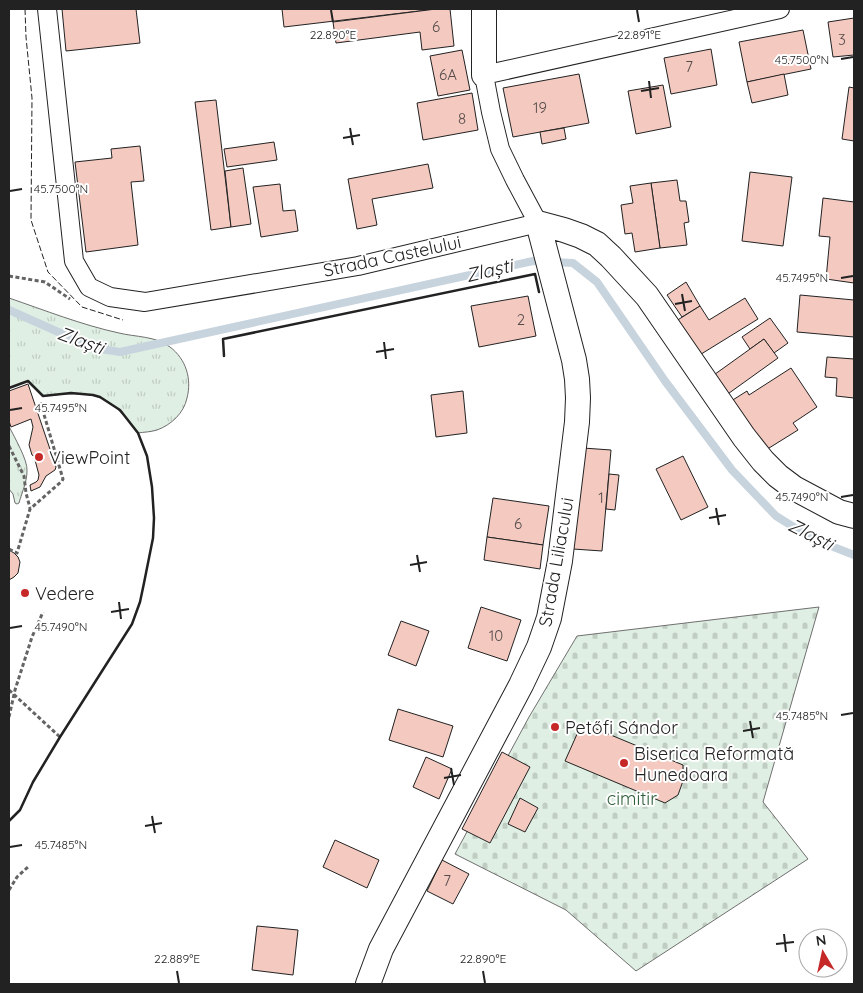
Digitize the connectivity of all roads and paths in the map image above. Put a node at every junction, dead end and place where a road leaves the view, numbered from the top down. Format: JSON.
{"nodes":[{"id":1,"x":47,"y":9,"type":"edge"},
{"id":2,"x":484,"y":9,"type":"edge"},
{"id":3,"x":780,"y":9,"type":"edge"},
{"id":4,"x":484,"y":75,"type":"junction"},
{"id":5,"x":538,"y":223,"type":"junction"},
{"id":6,"x":9,"y":276,"type":"edge"},
{"id":7,"x":104,"y":294,"type":"junction"},
{"id":8,"x":40,"y":401,"type":"dead end"},
{"id":9,"x":9,"y":446,"type":"edge"},
{"id":10,"x":30,"y":509,"type":"junction"},
{"id":11,"x":854,"y":516,"type":"edge"},
{"id":12,"x":9,"y":549,"type":"edge"},
{"id":13,"x":43,"y":612,"type":"dead end"},
{"id":14,"x":9,"y":690,"type":"edge"},
{"id":15,"x":9,"y":717,"type":"edge"},
{"id":16,"x":60,"y":737,"type":"dead end"},
{"id":17,"x":28,"y":866,"type":"dead end"},
{"id":18,"x":9,"y":890,"type":"edge"},
{"id":19,"x":368,"y":984,"type":"edge"}],
"edges":[{"from":1,"to":7,"type":"street","name":"Strada Castelului"},
{"from":2,"to":4,"type":"street"},
{"from":3,"to":4,"type":"street"},
{"from":4,"to":5,"type":"street"},
{"from":5,"to":7,"type":"street","name":"Strada Castelului"},
{"from":5,"to":11,"type":"street","name":"Strada Castelului"},
{"from":5,"to":19,"type":"street","name":"Strada Liliacului"},
{"from":6,"to":7,"type":"path"},
{"from":8,"to":10,"type":"path"},
{"from":9,"to":10,"type":"path"},
{"from":10,"to":12,"type":"path"},
{"from":13,"to":15,"type":"path"},
{"from":14,"to":16,"type":"path","bridge":true},
{"from":17,"to":18,"type":"path"}]}
